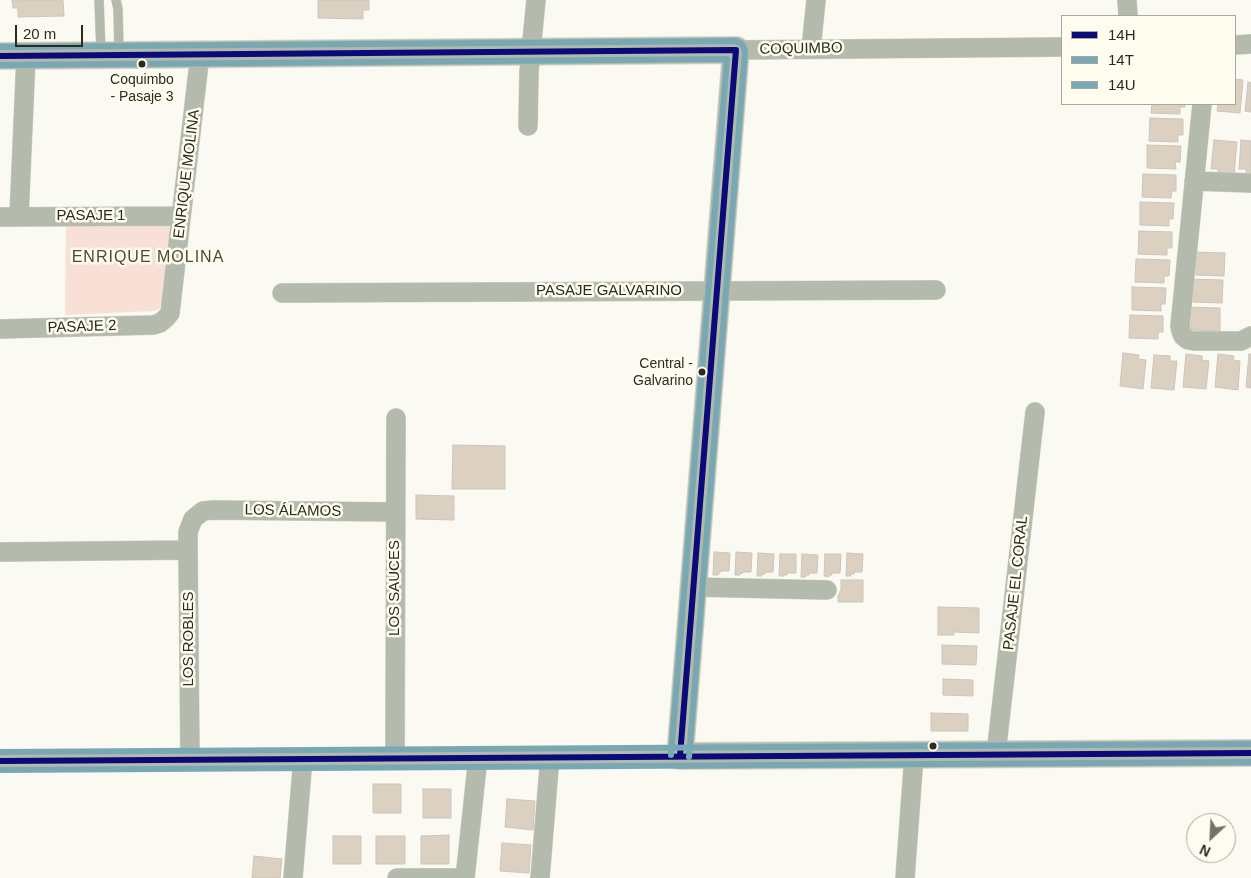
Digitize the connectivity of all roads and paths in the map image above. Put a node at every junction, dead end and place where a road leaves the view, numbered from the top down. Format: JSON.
{"nodes":[{"id":1,"x":100,"y":0,"type":"edge"},
{"id":2,"x":116,"y":0,"type":"edge"},
{"id":3,"x":536,"y":0,"type":"edge"},
{"id":4,"x":816,"y":0,"type":"edge"},
{"id":5,"x":1127,"y":0,"type":"edge"},
{"id":6,"x":1128,"y":15,"type":"edge"},
{"id":7,"x":1236,"y":44,"type":"edge"},
{"id":8,"x":1251,"y":44,"type":"edge"},
{"id":9,"x":1061,"y":47,"type":"edge"},
{"id":10,"x":811,"y":49,"type":"junction"},
{"id":11,"x":736,"y":50,"type":"junction"},
{"id":12,"x":532,"y":52,"type":"junction"},
{"id":13,"x":200,"y":54,"type":"junction"},
{"id":14,"x":110,"y":55,"type":"junction"},
{"id":15,"x":0,"y":56,"type":"edge"},
{"id":16,"x":26,"y":56,"type":"junction"},
{"id":17,"x":1202,"y":105,"type":"edge"},
{"id":18,"x":528,"y":126,"type":"dead end"},
{"id":19,"x":1194,"y":181,"type":"junction"},
{"id":20,"x":1251,"y":183,"type":"edge"},
{"id":21,"x":0,"y":216,"type":"edge"},
{"id":22,"x":19,"y":216,"type":"junction"},
{"id":23,"x":182,"y":216,"type":"junction"},
{"id":24,"x":936,"y":290,"type":"dead end"},
{"id":25,"x":717,"y":291,"type":"junction"},
{"id":26,"x":282,"y":293,"type":"dead end"},
{"id":27,"x":164,"y":321,"type":"joint"},
{"id":28,"x":0,"y":329,"type":"edge"},
{"id":29,"x":1251,"y":336,"type":"edge"},
{"id":30,"x":1035,"y":412,"type":"dead end"},
{"id":31,"x":396,"y":418,"type":"dead end"},
{"id":32,"x":396,"y":512,"type":"junction"},
{"id":33,"x":192,"y":519,"type":"joint"},
{"id":34,"x":188,"y":550,"type":"junction"},
{"id":35,"x":0,"y":552,"type":"edge"},
{"id":36,"x":693,"y":586,"type":"junction"},
{"id":37,"x":827,"y":590,"type":"dead end"},
{"id":38,"x":1251,"y":753,"type":"edge"},
{"id":39,"x":996,"y":754,"type":"junction"},
{"id":40,"x":914,"y":755,"type":"junction"},
{"id":41,"x":550,"y":756,"type":"junction"},
{"id":42,"x":680,"y":756,"type":"junction"},
{"id":43,"x":478,"y":757,"type":"junction"},
{"id":44,"x":302,"y":758,"type":"junction"},
{"id":45,"x":395,"y":758,"type":"junction"},
{"id":46,"x":190,"y":759,"type":"junction"},
{"id":47,"x":0,"y":761,"type":"edge"},
{"id":48,"x":293,"y":878,"type":"edge"},
{"id":49,"x":397,"y":878,"type":"edge"},
{"id":50,"x":465,"y":878,"type":"edge"},
{"id":51,"x":540,"y":878,"type":"edge"},
{"id":52,"x":905,"y":878,"type":"edge"}],
"edges":[{"from":1,"to":14,"type":"lane"},
{"from":2,"to":14,"type":"lane"},
{"from":3,"to":12,"type":"street"},
{"from":4,"to":10,"type":"street"},
{"from":5,"to":6,"type":"street"},
{"from":7,"to":8,"type":"street"},
{"from":9,"to":10,"type":"street","name":"COQUIMBO"},
{"from":10,"to":11,"type":"street","name":"COQUIMBO"},
{"from":11,"to":12,"type":"street","name":"COQUIMBO"},
{"from":11,"to":25,"type":"street"},
{"from":12,"to":13,"type":"street","name":"COQUIMBO"},
{"from":12,"to":18,"type":"street"},
{"from":13,"to":14,"type":"street","name":"COQUIMBO"},
{"from":13,"to":23,"type":"street","name":"ENRIQUE MOLINA"},
{"from":14,"to":16,"type":"street","name":"COQUIMBO"},
{"from":15,"to":16,"type":"street","name":"COQUIMBO"},
{"from":16,"to":22,"type":"street"},
{"from":17,"to":19,"type":"street"},
{"from":19,"to":20,"type":"street"},
{"from":19,"to":29,"type":"street"},
{"from":21,"to":22,"type":"street","name":"PASAJE 1"},
{"from":22,"to":23,"type":"street","name":"PASAJE 1"},
{"from":23,"to":27,"type":"street","name":"ENRIQUE MOLINA"},
{"from":24,"to":25,"type":"street","name":"PASAJE GALVARINO"},
{"from":25,"to":26,"type":"street","name":"PASAJE GALVARINO"},
{"from":25,"to":36,"type":"street"},
{"from":27,"to":28,"type":"street","name":"PASAJE 2"},
{"from":30,"to":39,"type":"street","name":"PASAJE EL CORAL"},
{"from":31,"to":32,"type":"street","name":"LOS SAUCES"},
{"from":32,"to":33,"type":"street","name":"LOS ÁLAMOS"},
{"from":32,"to":45,"type":"street","name":"LOS SAUCES"},
{"from":33,"to":34,"type":"street","name":"LOS ROBLES"},
{"from":34,"to":35,"type":"street"},
{"from":34,"to":46,"type":"street","name":"LOS ROBLES"},
{"from":36,"to":37,"type":"street"},
{"from":36,"to":42,"type":"street"},
{"from":38,"to":39,"type":"street"},
{"from":39,"to":40,"type":"street"},
{"from":40,"to":42,"type":"street"},
{"from":40,"to":52,"type":"street"},
{"from":41,"to":42,"type":"street"},
{"from":41,"to":43,"type":"street"},
{"from":41,"to":51,"type":"street"},
{"from":43,"to":45,"type":"street"},
{"from":43,"to":50,"type":"street"},
{"from":44,"to":45,"type":"street"},
{"from":44,"to":46,"type":"street"},
{"from":44,"to":48,"type":"street"},
{"from":46,"to":47,"type":"street"},
{"from":49,"to":50,"type":"street"}]}
